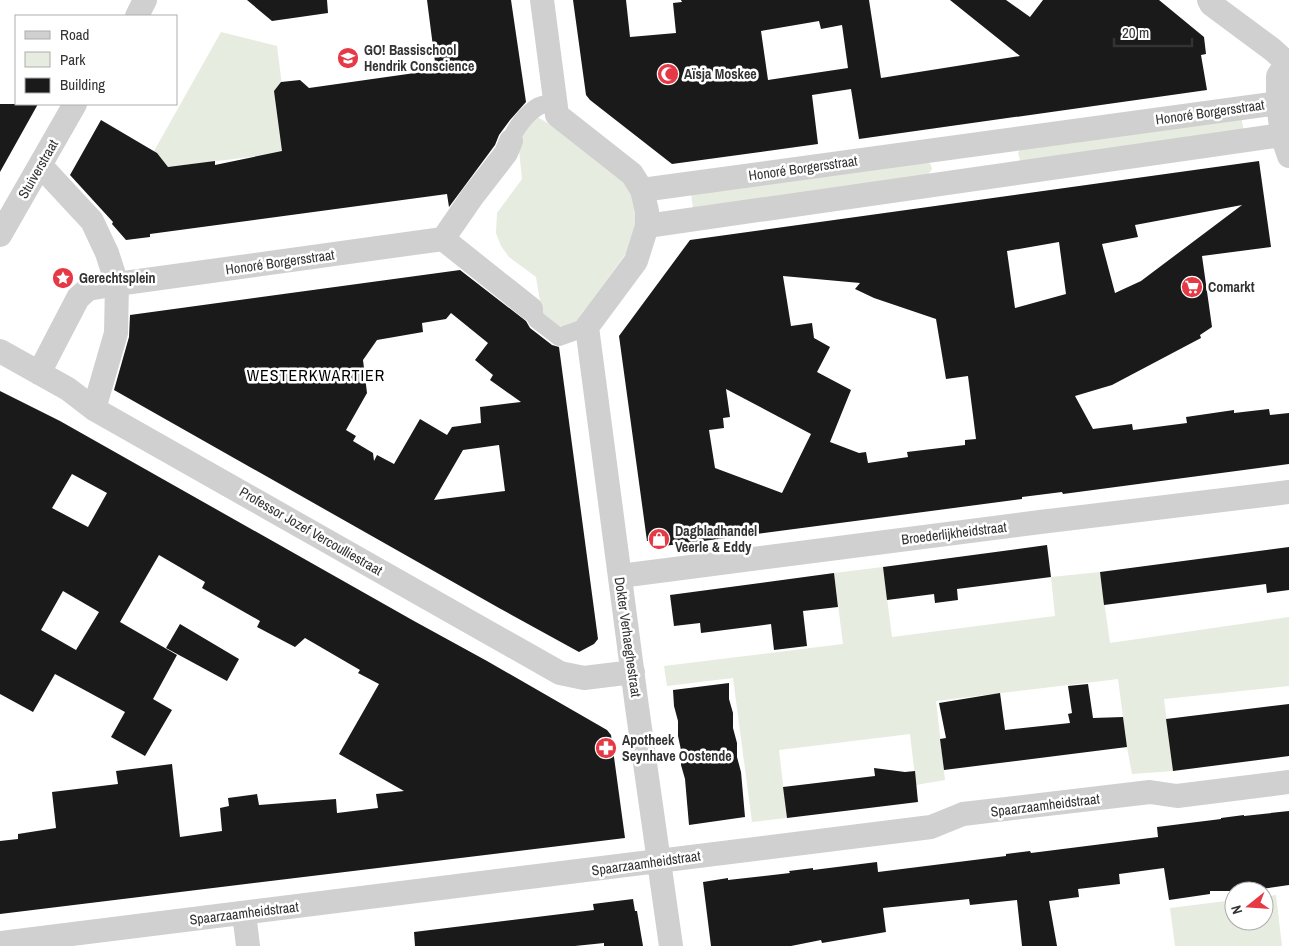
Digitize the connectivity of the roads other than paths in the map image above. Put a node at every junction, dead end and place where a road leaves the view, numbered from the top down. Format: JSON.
{"nodes":[{"id":1,"x":146,"y":0,"type":"edge"},
{"id":2,"x":542,"y":0,"type":"edge"},
{"id":3,"x":1213,"y":4,"type":"edge"},
{"id":4,"x":137,"y":15,"type":"edge"},
{"id":5,"x":1288,"y":62,"type":"edge"},
{"id":6,"x":556,"y":102,"type":"junction"},
{"id":7,"x":1278,"y":103,"type":"junction"},
{"id":8,"x":74,"y":105,"type":"edge"},
{"id":9,"x":511,"y":141,"type":"joint"},
{"id":10,"x":964,"y":146,"type":"junction"},
{"id":11,"x":1286,"y":146,"type":"edge"},
{"id":12,"x":40,"y":165,"type":"junction"},
{"id":13,"x":969,"y":179,"type":"junction"},
{"id":14,"x":642,"y":190,"type":"junction"},
{"id":15,"x":648,"y":226,"type":"junction"},
{"id":16,"x":0,"y":235,"type":"edge"},
{"id":17,"x":444,"y":239,"type":"junction"},
{"id":18,"x":117,"y":284,"type":"junction"},
{"id":19,"x":531,"y":309,"type":"joint"},
{"id":20,"x":587,"y":327,"type":"junction"},
{"id":21,"x":0,"y":351,"type":"edge"},
{"id":22,"x":39,"y":373,"type":"junction"},
{"id":23,"x":94,"y":409,"type":"junction"},
{"id":24,"x":1289,"y":492,"type":"edge"},
{"id":25,"x":620,"y":576,"type":"junction"},
{"id":26,"x":633,"y":672,"type":"junction"},
{"id":27,"x":1289,"y":782,"type":"edge"},
{"id":28,"x":659,"y":860,"type":"junction"},
{"id":29,"x":244,"y":913,"type":"junction"},
{"id":30,"x":0,"y":943,"type":"edge"},
{"id":31,"x":248,"y":946,"type":"edge"},
{"id":32,"x":671,"y":946,"type":"edge"}],
"edges":[{"from":1,"to":4,"type":"street"},
{"from":2,"to":6,"type":"street"},
{"from":3,"to":5,"type":"street"},
{"from":5,"to":7,"type":"street","name":"Honoré Borgersstraat"},
{"from":6,"to":9,"type":"street"},
{"from":6,"to":14,"type":"street"},
{"from":7,"to":10,"type":"street","name":"Honoré Borgersstraat"},
{"from":7,"to":11,"type":"street","name":"Honoré Borgersstraat"},
{"from":8,"to":12,"type":"street","name":"Stuiverstraat"},
{"from":9,"to":17,"type":"street"},
{"from":10,"to":13,"type":"street"},
{"from":10,"to":14,"type":"street","name":"Honoré Borgersstraat"},
{"from":11,"to":13,"type":"street","name":"Honoré Borgersstraat"},
{"from":12,"to":16,"type":"street","name":"Stuiverstraat"},
{"from":12,"to":18,"type":"street"},
{"from":13,"to":15,"type":"street","name":"Honoré Borgersstraat"},
{"from":14,"to":15,"type":"street"},
{"from":15,"to":20,"type":"street"},
{"from":17,"to":18,"type":"street","name":"Honoré Borgersstraat"},
{"from":17,"to":19,"type":"street"},
{"from":18,"to":22,"type":"street"},
{"from":18,"to":23,"type":"street"},
{"from":19,"to":20,"type":"street"},
{"from":20,"to":25,"type":"street","name":"Dokter Verhaeghestraat"},
{"from":21,"to":22,"type":"street","name":"Professor Jozef Vercoulliestraat"},
{"from":22,"to":23,"type":"street","name":"Professor Jozef Vercoulliestraat"},
{"from":23,"to":26,"type":"street","name":"Professor Jozef Vercoulliestraat"},
{"from":24,"to":25,"type":"street","name":"Broederlijkheidstraat"},
{"from":25,"to":26,"type":"street","name":"Dokter Verhaeghestraat"},
{"from":26,"to":28,"type":"street","name":"Dokter Verhaeghestraat"},
{"from":27,"to":28,"type":"street","name":"Spaarzaamheidstraat"},
{"from":28,"to":29,"type":"street","name":"Spaarzaamheidstraat"},
{"from":28,"to":32,"type":"street","name":"Dokter Verhaeghestraat"},
{"from":29,"to":30,"type":"street","name":"Spaarzaamheidstraat"},
{"from":29,"to":31,"type":"street"}]}
